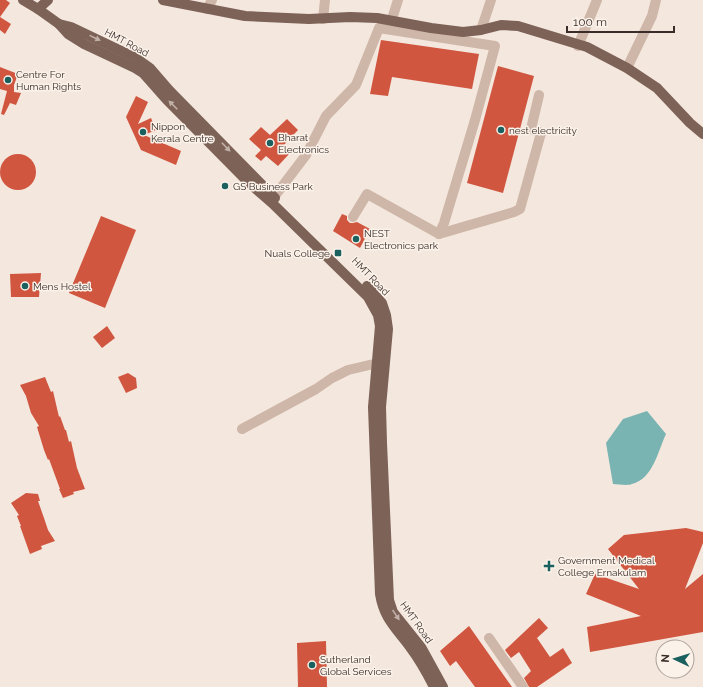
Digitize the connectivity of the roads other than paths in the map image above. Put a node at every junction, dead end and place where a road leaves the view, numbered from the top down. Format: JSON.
{"nodes":[{"id":1,"x":23,"y":0,"type":"edge"},
{"id":2,"x":48,"y":0,"type":"edge"},
{"id":3,"x":163,"y":0,"type":"edge"},
{"id":4,"x":325,"y":0,"type":"edge"},
{"id":5,"x":398,"y":0,"type":"edge"},
{"id":6,"x":491,"y":0,"type":"edge"},
{"id":7,"x":597,"y":0,"type":"edge"},
{"id":8,"x":656,"y":0,"type":"edge"},
{"id":9,"x":210,"y":4,"type":"edge"},
{"id":10,"x":38,"y":9,"type":"junction"},
{"id":11,"x":323,"y":19,"type":"junction"},
{"id":12,"x":391,"y":22,"type":"junction"},
{"id":13,"x":59,"y":24,"type":"junction"},
{"id":14,"x":481,"y":30,"type":"junction"},
{"id":15,"x":578,"y":46,"type":"junction"},
{"id":16,"x":627,"y":68,"type":"junction"},
{"id":17,"x":539,"y":94,"type":"dead end"},
{"id":18,"x":703,"y":134,"type":"edge"},
{"id":19,"x":274,"y":196,"type":"junction"},
{"id":20,"x":353,"y":217,"type":"dead end"},
{"id":21,"x":439,"y":234,"type":"junction"},
{"id":22,"x":379,"y":305,"type":"junction"},
{"id":23,"x":378,"y":363,"type":"junction"},
{"id":24,"x":242,"y":430,"type":"dead end"},
{"id":25,"x":489,"y":638,"type":"dead end"},
{"id":26,"x":434,"y":687,"type":"edge"},
{"id":27,"x":443,"y":687,"type":"edge"},
{"id":28,"x":523,"y":687,"type":"edge"}],
"edges":[{"from":1,"to":10,"type":"main road","name":"HMT Road"},
{"from":2,"to":10,"type":"main road"},
{"from":3,"to":9,"type":"main road"},
{"from":4,"to":11,"type":"street"},
{"from":5,"to":12,"type":"street"},
{"from":6,"to":14,"type":"street"},
{"from":7,"to":15,"type":"street"},
{"from":8,"to":16,"type":"street"},
{"from":9,"to":11,"type":"main road"},
{"from":10,"to":13,"type":"main road","name":"HMT Road"},
{"from":11,"to":12,"type":"main road"},
{"from":12,"to":14,"type":"main road"},
{"from":13,"to":19,"type":"main road","name":"HMT Road","one_way":true},
{"from":22,"to":13,"type":"main road","name":"HMT Road","one_way":true},
{"from":14,"to":15,"type":"main road"},
{"from":15,"to":16,"type":"main road"},
{"from":16,"to":18,"type":"main road"},
{"from":17,"to":21,"type":"street"},
{"from":19,"to":21,"type":"street"},
{"from":19,"to":22,"type":"main road","name":"HMT Road"},
{"from":20,"to":21,"type":"street"},
{"from":22,"to":23,"type":"main road","name":"HMT Road"},
{"from":22,"to":27,"type":"main road","name":"HMT Road","one_way":true},
{"from":23,"to":24,"type":"street"},
{"from":23,"to":26,"type":"main road","name":"HMT Road"},
{"from":25,"to":28,"type":"street"}]}
